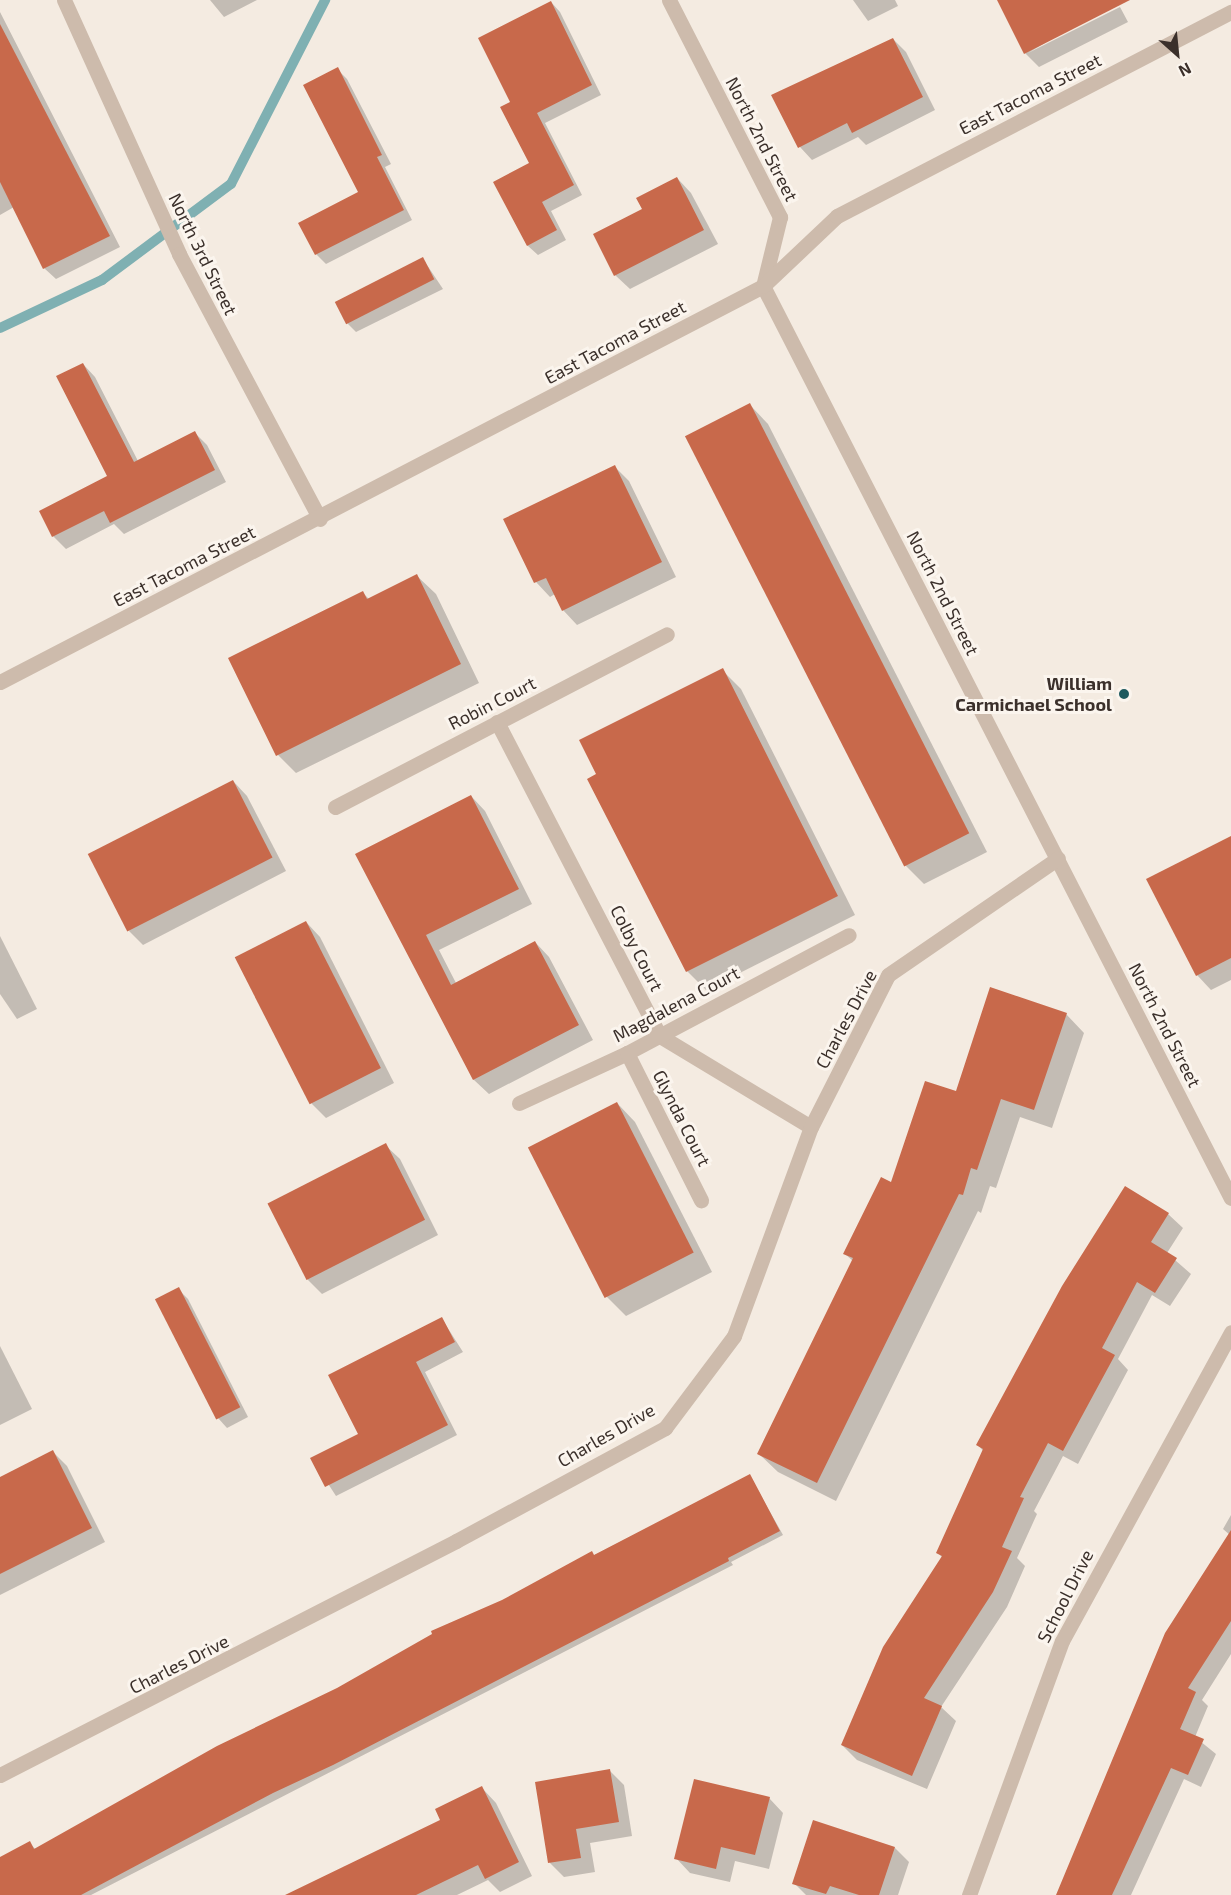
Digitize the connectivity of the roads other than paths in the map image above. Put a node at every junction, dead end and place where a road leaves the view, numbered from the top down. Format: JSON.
{"nodes":[{"id":1,"x":64,"y":0,"type":"edge"},
{"id":2,"x":669,"y":0,"type":"edge"},
{"id":3,"x":1231,"y":12,"type":"edge"},
{"id":4,"x":763,"y":286,"type":"junction"},
{"id":5,"x":320,"y":519,"type":"junction"},
{"id":6,"x":667,"y":634,"type":"dead end"},
{"id":7,"x":0,"y":682,"type":"edge"},
{"id":8,"x":497,"y":722,"type":"junction"},
{"id":9,"x":335,"y":807,"type":"dead end"},
{"id":10,"x":1059,"y":858,"type":"junction"},
{"id":11,"x":849,"y":935,"type":"dead end"},
{"id":12,"x":660,"y":1036,"type":"junction"},
{"id":13,"x":627,"y":1053,"type":"junction"},
{"id":14,"x":519,"y":1103,"type":"dead end"},
{"id":15,"x":811,"y":1128,"type":"junction"},
{"id":16,"x":1231,"y":1198,"type":"edge"},
{"id":17,"x":701,"y":1200,"type":"dead end"},
{"id":18,"x":1231,"y":1332,"type":"edge"},
{"id":19,"x":0,"y":1775,"type":"edge"},
{"id":20,"x":969,"y":1895,"type":"edge"}],
"edges":[{"from":1,"to":5,"type":"street","name":"North 3rd Street"},
{"from":2,"to":4,"type":"street","name":"North 2nd Street"},
{"from":3,"to":4,"type":"street","name":"East Tacoma Street"},
{"from":4,"to":5,"type":"street","name":"East Tacoma Street"},
{"from":4,"to":10,"type":"street","name":"North 2nd Street"},
{"from":5,"to":7,"type":"street","name":"East Tacoma Street"},
{"from":6,"to":8,"type":"street","name":"Robin Court"},
{"from":8,"to":9,"type":"street","name":"Robin Court"},
{"from":8,"to":12,"type":"street","name":"Colby Court"},
{"from":10,"to":15,"type":"street","name":"Charles Drive"},
{"from":10,"to":16,"type":"street","name":"North 2nd Street"},
{"from":11,"to":12,"type":"street","name":"Magdalena Court"},
{"from":12,"to":13,"type":"street","name":"Magdalena Court"},
{"from":12,"to":15,"type":"street"},
{"from":13,"to":14,"type":"street","name":"Magdalena Court"},
{"from":13,"to":17,"type":"street","name":"Glynda Court"},
{"from":15,"to":19,"type":"street","name":"Charles Drive"},
{"from":18,"to":20,"type":"street","name":"School Drive"}]}
